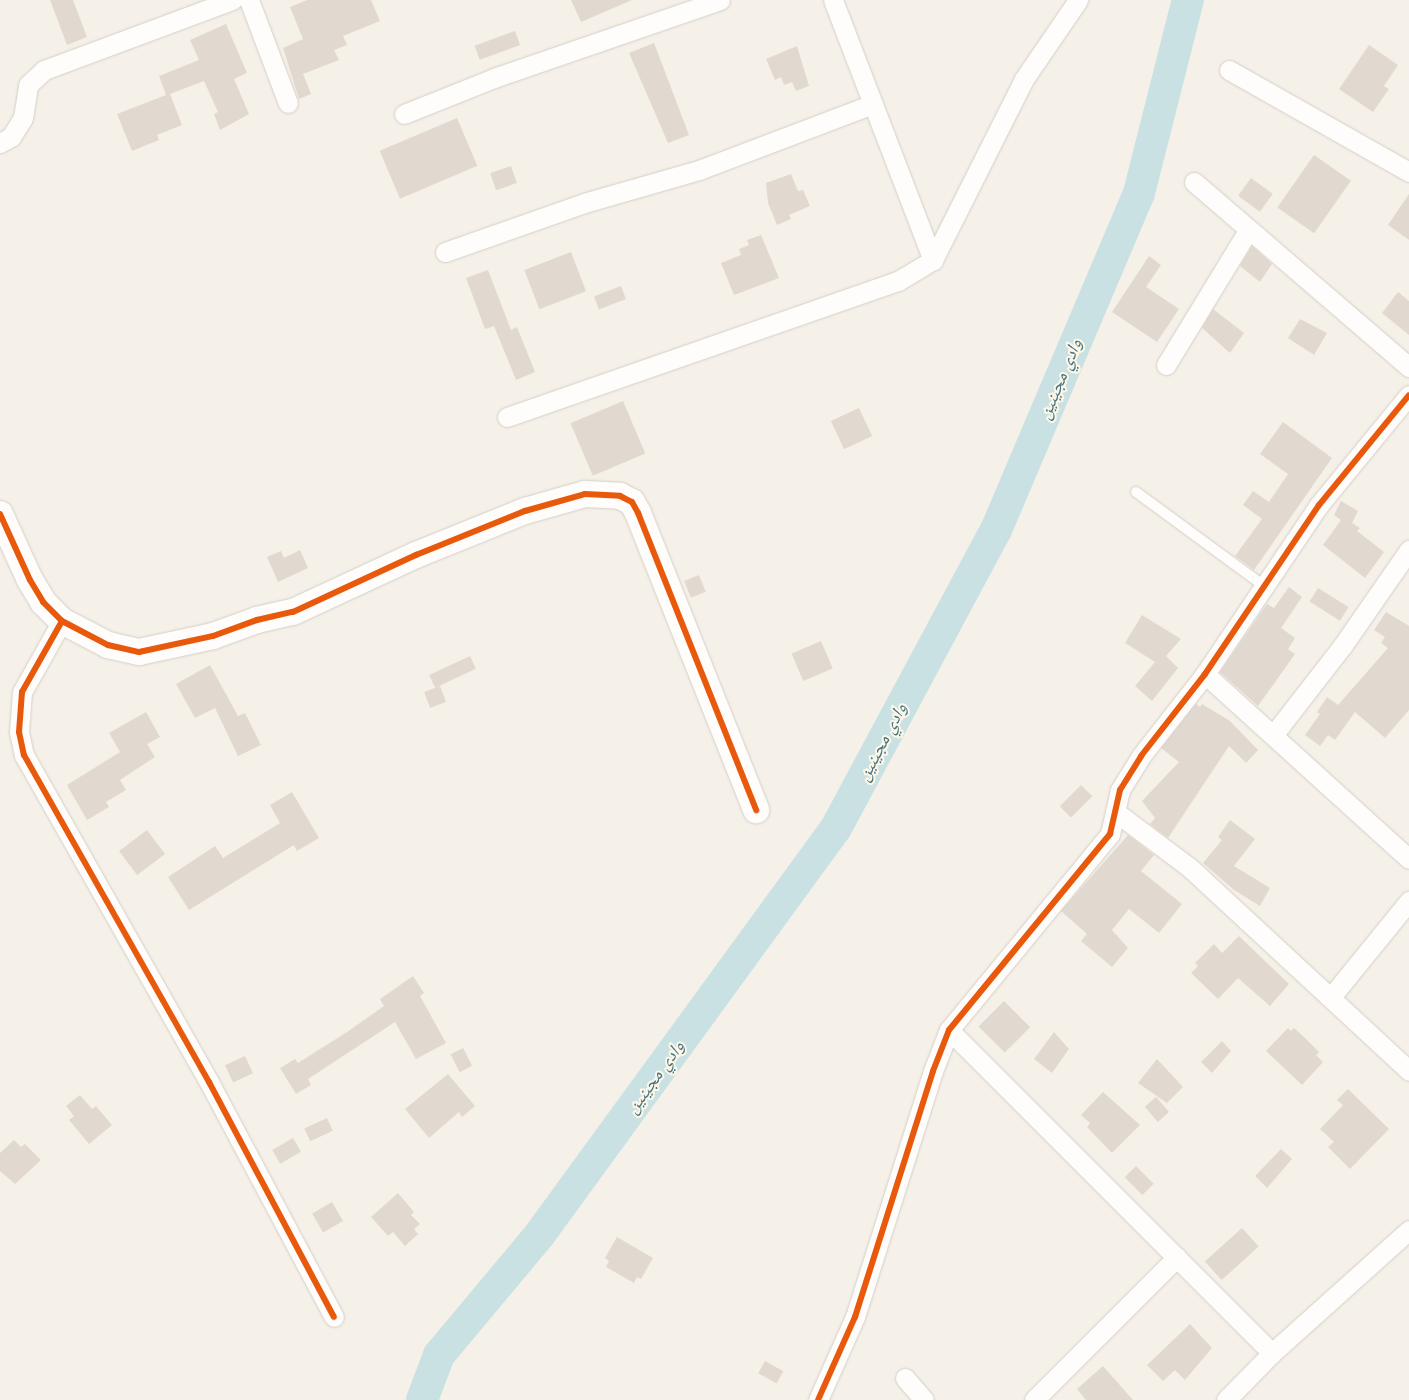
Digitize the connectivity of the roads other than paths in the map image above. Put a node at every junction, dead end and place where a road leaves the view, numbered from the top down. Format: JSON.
{"nodes":[{"id":1,"x":232,"y":0,"type":"edge"},
{"id":2,"x":249,"y":0,"type":"edge"},
{"id":3,"x":720,"y":0,"type":"edge"},
{"id":4,"x":833,"y":0,"type":"edge"},
{"id":5,"x":1078,"y":0,"type":"edge"},
{"id":6,"x":1229,"y":70,"type":"dead end"},
{"id":7,"x":288,"y":103,"type":"dead end"},
{"id":8,"x":873,"y":104,"type":"junction"},
{"id":9,"x":404,"y":114,"type":"dead end"},
{"id":10,"x":0,"y":143,"type":"edge"},
{"id":11,"x":1409,"y":172,"type":"edge"},
{"id":12,"x":1194,"y":182,"type":"dead end"},
{"id":13,"x":1249,"y":229,"type":"junction"},
{"id":14,"x":444,"y":252,"type":"dead end"},
{"id":15,"x":933,"y":260,"type":"junction"},
{"id":16,"x":1166,"y":365,"type":"dead end"},
{"id":17,"x":1409,"y":367,"type":"edge"},
{"id":18,"x":1409,"y":395,"type":"edge"},
{"id":19,"x":507,"y":417,"type":"dead end"},
{"id":20,"x":1136,"y":492,"type":"dead end"},
{"id":21,"x":0,"y":514,"type":"edge"},
{"id":22,"x":1409,"y":550,"type":"edge"},
{"id":23,"x":1264,"y":586,"type":"junction"},
{"id":24,"x":62,"y":621,"type":"junction"},
{"id":25,"x":1205,"y":674,"type":"junction"},
{"id":26,"x":1274,"y":734,"type":"junction"},
{"id":27,"x":756,"y":810,"type":"dead end"},
{"id":28,"x":1117,"y":813,"type":"junction"},
{"id":29,"x":1409,"y":859,"type":"edge"},
{"id":30,"x":1409,"y":901,"type":"edge"},
{"id":31,"x":1331,"y":997,"type":"junction"},
{"id":32,"x":949,"y":1030,"type":"junction"},
{"id":33,"x":1409,"y":1071,"type":"edge"},
{"id":34,"x":1409,"y":1230,"type":"edge"},
{"id":35,"x":1176,"y":1257,"type":"junction"},
{"id":36,"x":334,"y":1317,"type":"dead end"},
{"id":37,"x":1272,"y":1353,"type":"junction"},
{"id":38,"x":904,"y":1378,"type":"dead end"},
{"id":39,"x":818,"y":1400,"type":"edge"},
{"id":40,"x":924,"y":1400,"type":"edge"},
{"id":41,"x":1034,"y":1400,"type":"edge"},
{"id":42,"x":1226,"y":1400,"type":"edge"}],
"edges":[{"from":1,"to":10,"type":"street"},
{"from":2,"to":7,"type":"street"},
{"from":3,"to":9,"type":"street"},
{"from":4,"to":8,"type":"street"},
{"from":5,"to":15,"type":"street"},
{"from":6,"to":11,"type":"street"},
{"from":8,"to":14,"type":"street"},
{"from":8,"to":15,"type":"street"},
{"from":12,"to":13,"type":"street"},
{"from":13,"to":16,"type":"street"},
{"from":13,"to":17,"type":"street"},
{"from":15,"to":19,"type":"street"},
{"from":18,"to":23,"type":"street"},
{"from":20,"to":23,"type":"lane"},
{"from":21,"to":24,"type":"street"},
{"from":22,"to":26,"type":"street"},
{"from":23,"to":25,"type":"street"},
{"from":24,"to":27,"type":"street"},
{"from":24,"to":36,"type":"street"},
{"from":25,"to":26,"type":"street"},
{"from":25,"to":28,"type":"street"},
{"from":26,"to":29,"type":"street"},
{"from":28,"to":31,"type":"street"},
{"from":28,"to":32,"type":"street"},
{"from":30,"to":31,"type":"street"},
{"from":31,"to":33,"type":"street"},
{"from":32,"to":35,"type":"street"},
{"from":32,"to":39,"type":"street"},
{"from":34,"to":37,"type":"street"},
{"from":35,"to":37,"type":"street"},
{"from":35,"to":41,"type":"street"},
{"from":37,"to":42,"type":"street"},
{"from":38,"to":40,"type":"street"}]}
